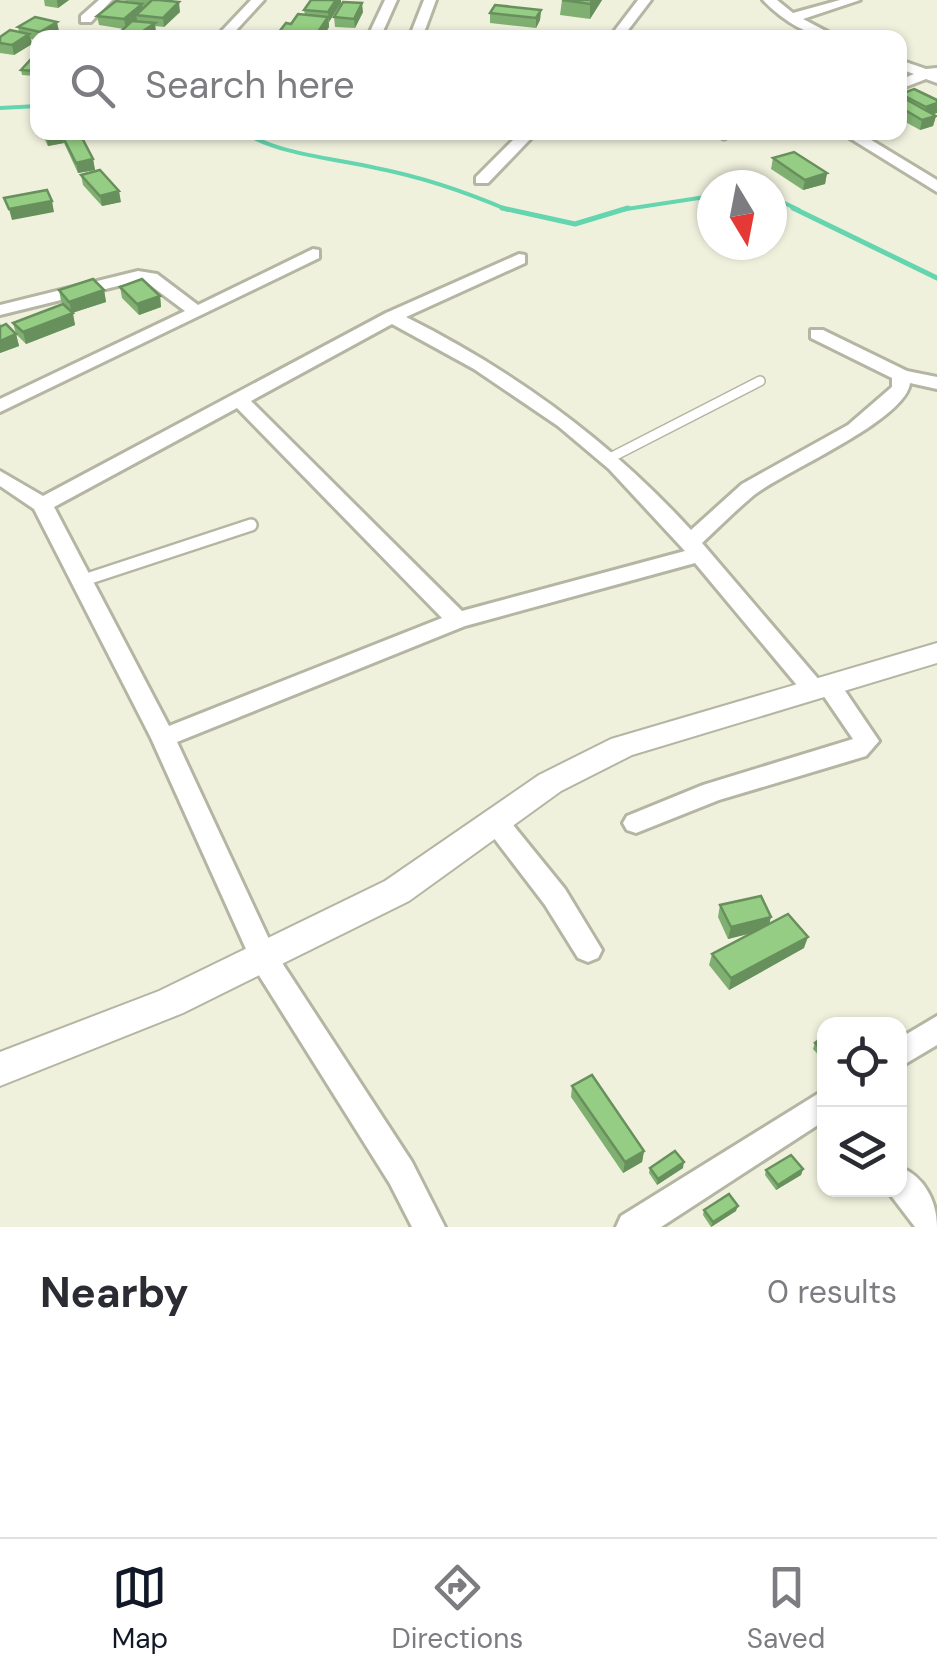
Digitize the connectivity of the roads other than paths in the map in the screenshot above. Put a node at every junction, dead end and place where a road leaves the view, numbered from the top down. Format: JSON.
{"nodes":[{"id":1,"x":106,"y":0,"type":"edge"},
{"id":2,"x":258,"y":0,"type":"edge"},
{"id":3,"x":391,"y":0,"type":"edge"},
{"id":4,"x":430,"y":0,"type":"edge"},
{"id":5,"x":645,"y":0,"type":"edge"},
{"id":6,"x":769,"y":0,"type":"edge"},
{"id":7,"x":854,"y":0,"type":"edge"},
{"id":8,"x":791,"y":18,"type":"junction"},
{"id":9,"x":86,"y":19,"type":"dead end"},
{"id":10,"x":229,"y":30,"type":"edge"},
{"id":11,"x":377,"y":30,"type":"edge"},
{"id":12,"x":417,"y":30,"type":"edge"},
{"id":13,"x":622,"y":30,"type":"edge"},
{"id":14,"x":816,"y":30,"type":"edge"},
{"id":15,"x":907,"y":66,"type":"edge"},
{"id":16,"x":933,"y":75,"type":"edge"},
{"id":17,"x":907,"y":84,"type":"edge"},
{"id":18,"x":522,"y":140,"type":"edge"},
{"id":19,"x":860,"y":140,"type":"edge"},
{"id":20,"x":482,"y":180,"type":"dead end"},
{"id":21,"x":937,"y":187,"type":"edge"},
{"id":22,"x":313,"y":254,"type":"dead end"},
{"id":23,"x":519,"y":259,"type":"dead end"},
{"id":24,"x":0,"y":310,"type":"edge"},
{"id":25,"x":196,"y":312,"type":"junction"},
{"id":26,"x":392,"y":317,"type":"junction"},
{"id":27,"x":816,"y":334,"type":"dead end"},
{"id":28,"x":901,"y":376,"type":"junction"},
{"id":29,"x":760,"y":381,"type":"dead end"},
{"id":30,"x":937,"y":384,"type":"edge"},
{"id":31,"x":240,"y":401,"type":"junction"},
{"id":32,"x":0,"y":406,"type":"edge"},
{"id":33,"x":608,"y":459,"type":"junction"},
{"id":34,"x":0,"y":477,"type":"edge"},
{"id":35,"x":42,"y":506,"type":"junction"},
{"id":36,"x":251,"y":525,"type":"dead end"},
{"id":37,"x":692,"y":550,"type":"junction"},
{"id":38,"x":84,"y":580,"type":"junction"},
{"id":39,"x":458,"y":620,"type":"junction"},
{"id":40,"x":937,"y":653,"type":"edge"},
{"id":41,"x":822,"y":688,"type":"junction"},
{"id":42,"x":163,"y":738,"type":"junction"},
{"id":43,"x":496,"y":822,"type":"junction"},
{"id":44,"x":636,"y":823,"type":"dead end"},
{"id":45,"x":588,"y":950,"type":"dead end"},
{"id":46,"x":265,"y":960,"type":"junction"},
{"id":47,"x":937,"y":1030,"type":"edge"},
{"id":48,"x":907,"y":1049,"type":"edge"},
{"id":49,"x":0,"y":1070,"type":"edge"},
{"id":50,"x":819,"y":1107,"type":"edge"},
{"id":51,"x":907,"y":1191,"type":"edge"},
{"id":52,"x":428,"y":1227,"type":"edge"},
{"id":53,"x":632,"y":1227,"type":"edge"},
{"id":54,"x":935,"y":1227,"type":"edge"}],
"edges":[{"from":1,"to":9,"type":"street"},
{"from":2,"to":10,"type":"street"},
{"from":3,"to":11,"type":"street"},
{"from":4,"to":12,"type":"street"},
{"from":5,"to":13,"type":"street"},
{"from":6,"to":8,"type":"street"},
{"from":7,"to":8,"type":"street"},
{"from":8,"to":14,"type":"street"},
{"from":15,"to":16,"type":"street"},
{"from":16,"to":17,"type":"street"},
{"from":18,"to":20,"type":"street"},
{"from":19,"to":21,"type":"street"},
{"from":22,"to":25,"type":"street"},
{"from":23,"to":26,"type":"street"},
{"from":24,"to":25,"type":"street"},
{"from":25,"to":32,"type":"street"},
{"from":26,"to":31,"type":"street"},
{"from":26,"to":33,"type":"street"},
{"from":27,"to":28,"type":"street"},
{"from":28,"to":30,"type":"street"},
{"from":28,"to":37,"type":"street"},
{"from":29,"to":33,"type":"lane"},
{"from":31,"to":35,"type":"street"},
{"from":31,"to":39,"type":"street"},
{"from":33,"to":37,"type":"street"},
{"from":34,"to":35,"type":"street"},
{"from":35,"to":38,"type":"street"},
{"from":36,"to":38,"type":"lane"},
{"from":37,"to":39,"type":"street"},
{"from":37,"to":41,"type":"street"},
{"from":38,"to":42,"type":"street"},
{"from":39,"to":42,"type":"street"},
{"from":40,"to":41,"type":"street"},
{"from":41,"to":43,"type":"street"},
{"from":41,"to":44,"type":"street"},
{"from":42,"to":46,"type":"street"},
{"from":43,"to":45,"type":"street"},
{"from":43,"to":46,"type":"street"},
{"from":46,"to":49,"type":"street"},
{"from":46,"to":52,"type":"street"},
{"from":47,"to":48,"type":"street"},
{"from":50,"to":53,"type":"street"},
{"from":51,"to":54,"type":"street"}]}
